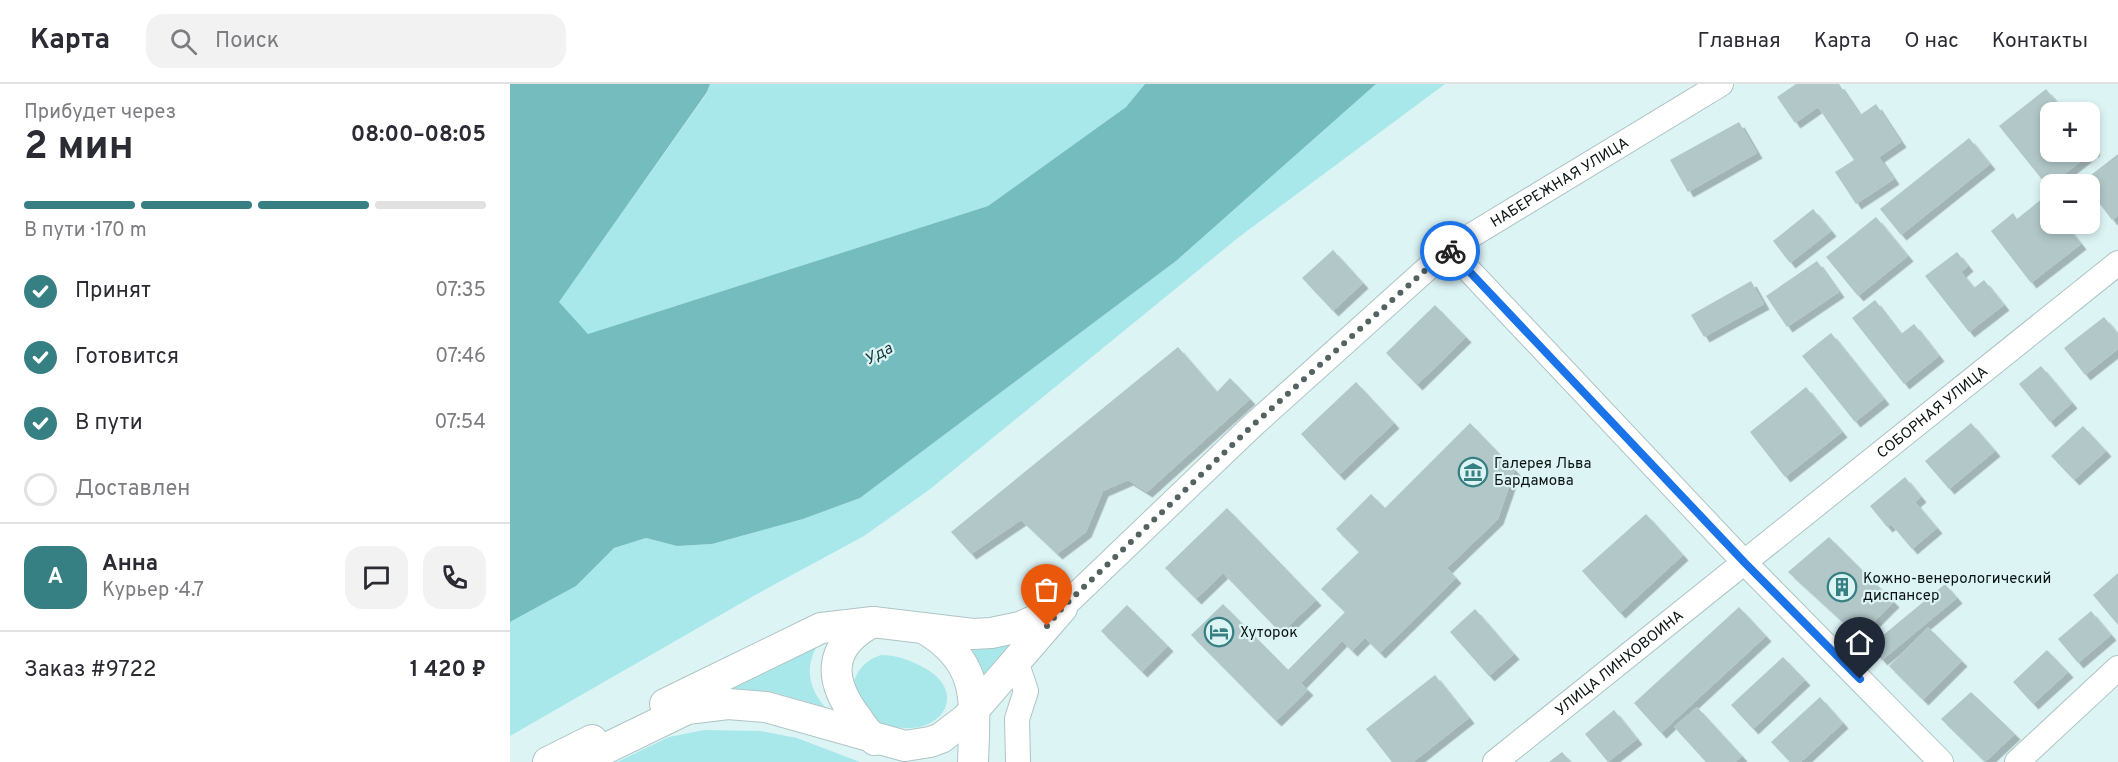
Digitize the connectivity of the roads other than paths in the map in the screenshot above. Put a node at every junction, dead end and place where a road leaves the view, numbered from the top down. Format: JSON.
{"nodes":[{"id":1,"x":1721,"y":84,"type":"edge"},
{"id":2,"x":1449,"y":249,"type":"junction"},
{"id":3,"x":2118,"y":263,"type":"edge"},
{"id":4,"x":1745,"y":563,"type":"junction"},
{"id":5,"x":1062,"y":608,"type":"junction"},
{"id":6,"x":873,"y":622,"type":"junction"},
{"id":7,"x":922,"y":628,"type":"junction"},
{"id":8,"x":1016,"y":661,"type":"junction"},
{"id":9,"x":2118,"y":668,"type":"edge"},
{"id":10,"x":975,"y":706,"type":"junction"},
{"id":11,"x":871,"y":737,"type":"junction"},
{"id":12,"x":548,"y":762,"type":"edge"},
{"id":13,"x":578,"y":762,"type":"edge"},
{"id":14,"x":900,"y":762,"type":"edge"},
{"id":15,"x":973,"y":762,"type":"edge"},
{"id":16,"x":1018,"y":762,"type":"edge"},
{"id":17,"x":1495,"y":762,"type":"edge"},
{"id":18,"x":1941,"y":762,"type":"edge"},
{"id":19,"x":2017,"y":762,"type":"edge"}],
"edges":[{"from":1,"to":2,"type":"street","name":"НАБЕРЕЖНАЯ УЛИЦА"},
{"from":2,"to":4,"type":"street"},
{"from":2,"to":5,"type":"street","name":"НАБЕРЕЖНАЯ УЛИЦА"},
{"from":3,"to":4,"type":"street","name":"СОБОРНАЯ УЛИЦА"},
{"from":4,"to":17,"type":"street","name":"УЛИЦА ЛИНХОВОИНА"},
{"from":4,"to":18,"type":"street"},
{"from":5,"to":7,"type":"main road"},
{"from":5,"to":8,"type":"main road"},
{"from":6,"to":7,"type":"main road"},
{"from":6,"to":11,"type":"main road"},
{"from":6,"to":12,"type":"main road"},
{"from":7,"to":10,"type":"main road"},
{"from":8,"to":10,"type":"main road"},
{"from":8,"to":16,"type":"street"},
{"from":9,"to":19,"type":"street"},
{"from":10,"to":11,"type":"main road"},
{"from":10,"to":15,"type":"main road"},
{"from":11,"to":13,"type":"main road"},
{"from":11,"to":14,"type":"main road"}]}
